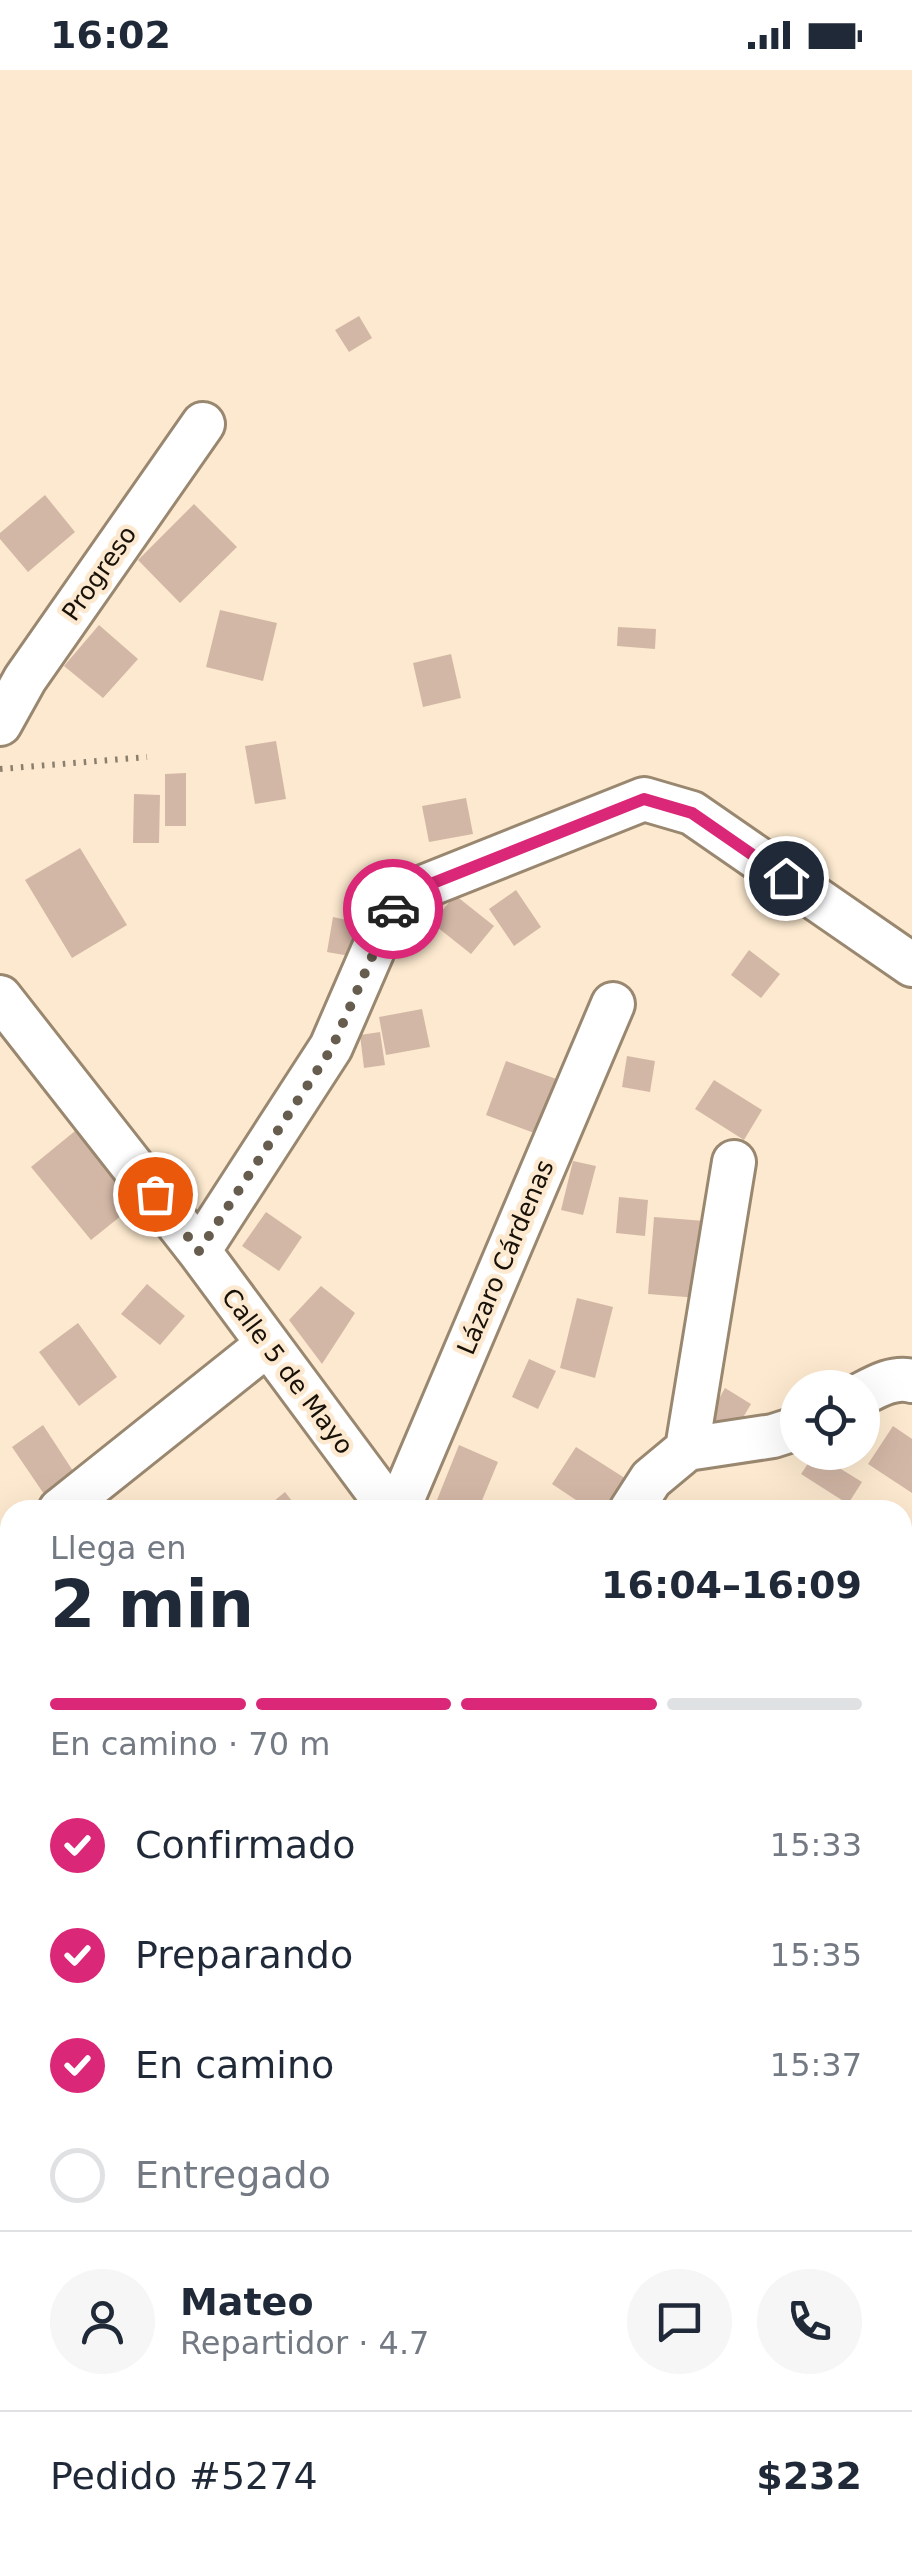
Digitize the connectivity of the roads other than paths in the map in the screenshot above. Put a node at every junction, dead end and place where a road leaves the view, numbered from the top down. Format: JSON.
{"nodes":[{"id":1,"x":203,"y":424,"type":"dead end"},
{"id":2,"x":0,"y":724,"type":"edge"},
{"id":3,"x":912,"y":965,"type":"edge"},
{"id":4,"x":0,"y":997,"type":"edge"},
{"id":5,"x":613,"y":1004,"type":"dead end"},
{"id":6,"x":734,"y":1162,"type":"dead end"},
{"id":7,"x":199,"y":1251,"type":"junction"},
{"id":8,"x":268,"y":1344,"type":"junction"},
{"id":9,"x":908,"y":1379,"type":"edge"},
{"id":10,"x":880,"y":1385,"type":"edge"},
{"id":11,"x":780,"y":1434,"type":"edge"},
{"id":12,"x":687,"y":1448,"type":"junction"},
{"id":13,"x":73,"y":1500,"type":"edge"},
{"id":14,"x":386,"y":1500,"type":"edge"},
{"id":15,"x":398,"y":1500,"type":"edge"},
{"id":16,"x":637,"y":1500,"type":"edge"}],
"edges":[{"from":1,"to":2,"type":"street","name":"Progreso"},
{"from":3,"to":7,"type":"street"},
{"from":4,"to":7,"type":"street","name":"Calle 5 de Mayo"},
{"from":5,"to":15,"type":"street","name":"Lázaro Cárdenas"},
{"from":6,"to":12,"type":"street"},
{"from":7,"to":8,"type":"street","name":"Calle 5 de Mayo"},
{"from":8,"to":13,"type":"street"},
{"from":8,"to":14,"type":"street","name":"Calle 5 de Mayo"},
{"from":9,"to":10,"type":"street"},
{"from":11,"to":12,"type":"street"},
{"from":12,"to":16,"type":"street"}]}
